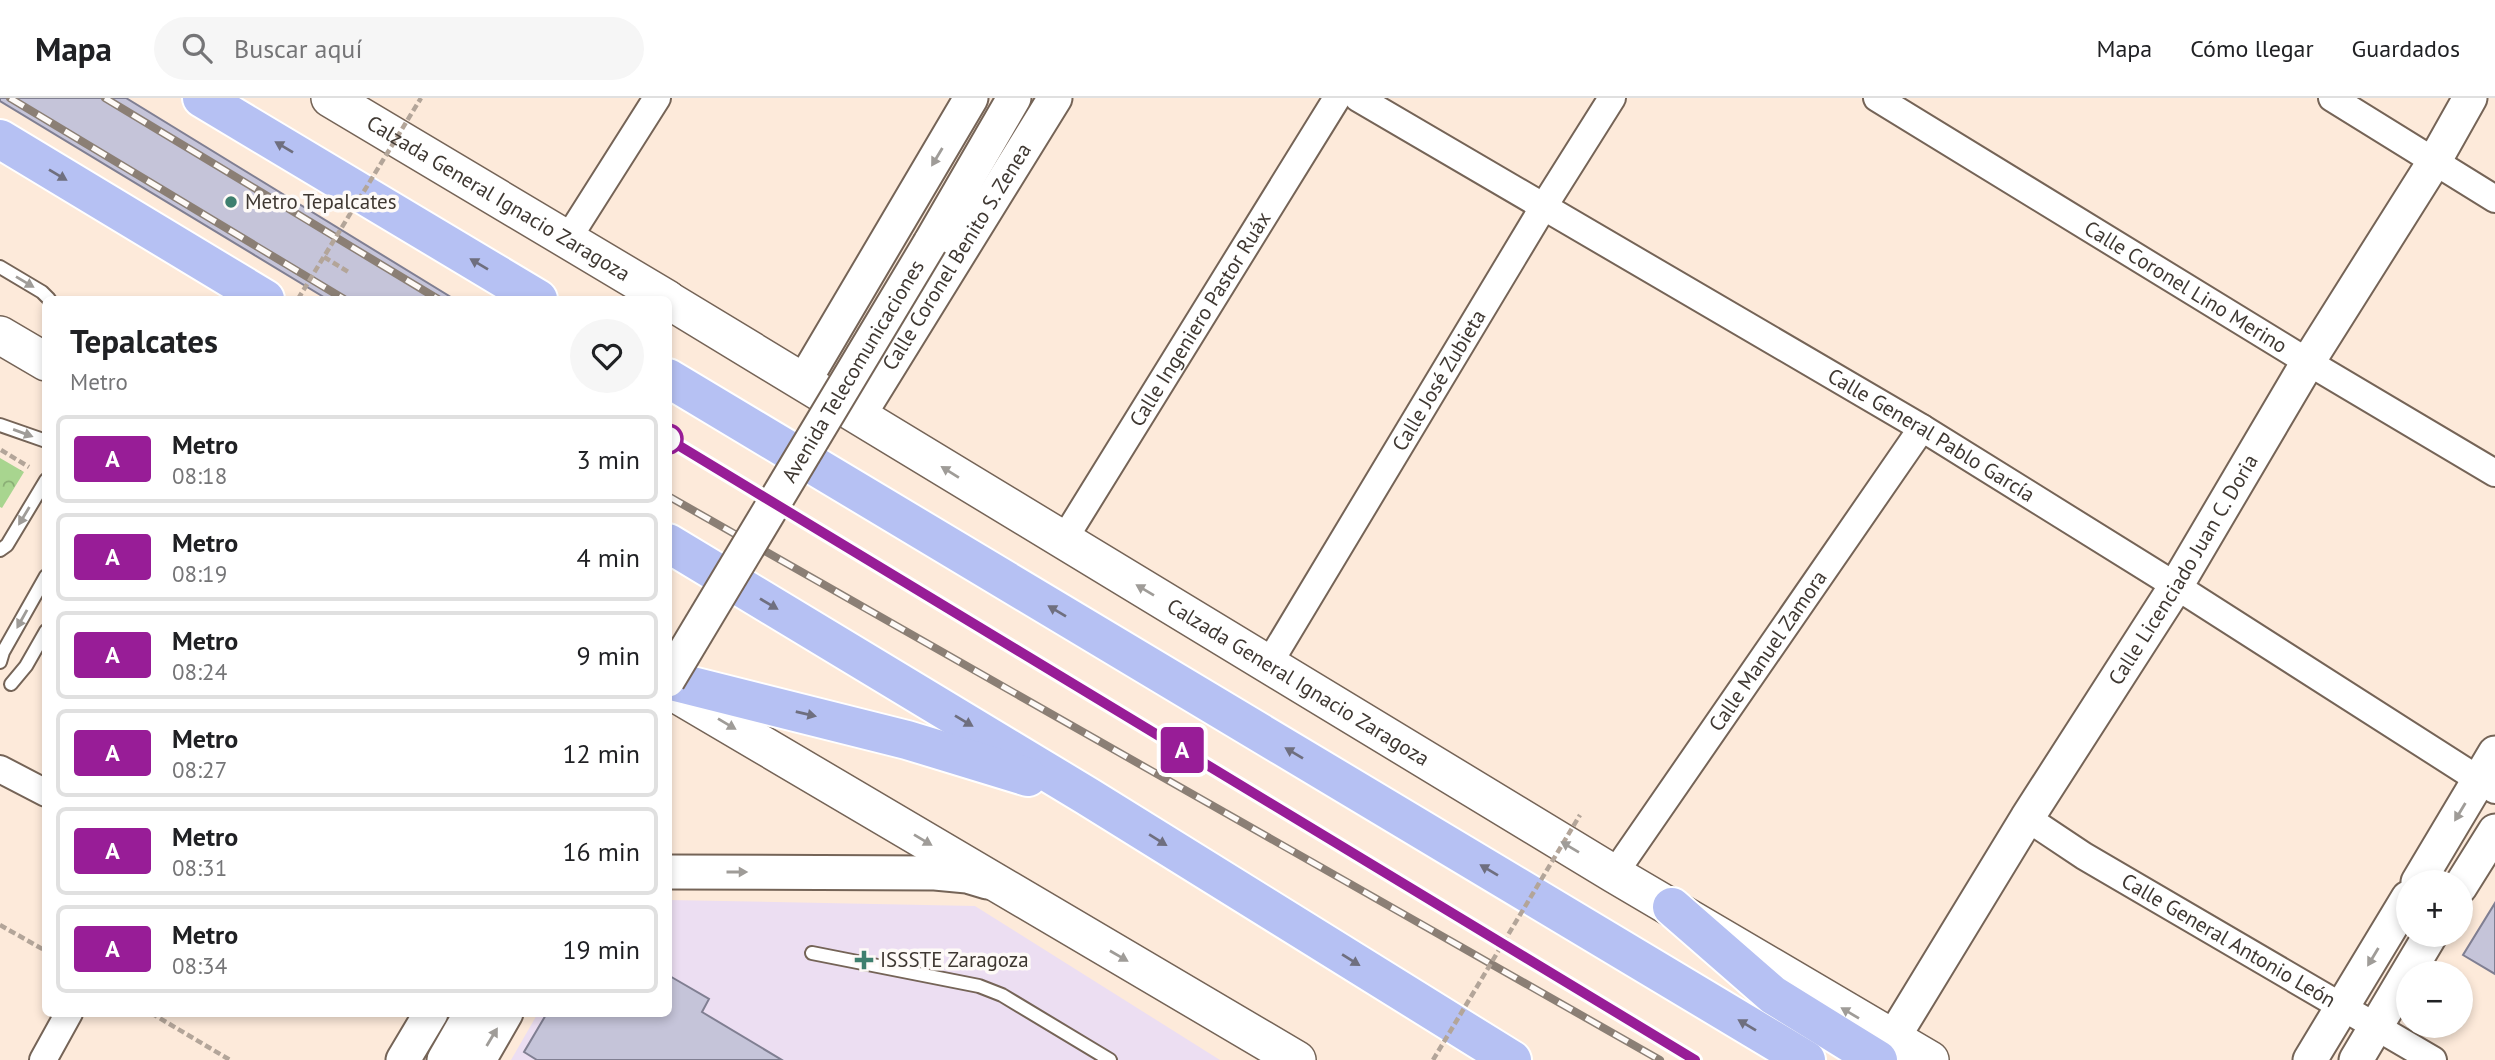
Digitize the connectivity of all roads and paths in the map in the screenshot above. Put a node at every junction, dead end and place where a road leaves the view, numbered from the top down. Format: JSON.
{"nodes":[{"id":1,"x":202,"y":98,"type":"edge"},
{"id":2,"x":330,"y":98,"type":"edge"},
{"id":3,"x":421,"y":98,"type":"edge"},
{"id":4,"x":657,"y":98,"type":"edge"},
{"id":5,"x":971,"y":98,"type":"edge"},
{"id":6,"x":1014,"y":98,"type":"edge"},
{"id":7,"x":1055,"y":98,"type":"edge"},
{"id":8,"x":1338,"y":98,"type":"edge"},
{"id":9,"x":1358,"y":98,"type":"edge"},
{"id":10,"x":1612,"y":98,"type":"edge"},
{"id":11,"x":1877,"y":98,"type":"edge"},
{"id":12,"x":2332,"y":98,"type":"edge"},
{"id":13,"x":2470,"y":98,"type":"edge"},
{"id":14,"x":0,"y":139,"type":"edge"},
{"id":15,"x":2434,"y":162,"type":"junction"},
{"id":16,"x":2495,"y":199,"type":"edge"},
{"id":17,"x":1544,"y":206,"type":"junction"},
{"id":18,"x":567,"y":240,"type":"junction"},
{"id":19,"x":930,"y":243,"type":"joint"},
{"id":20,"x":326,"y":258,"type":"junction"},
{"id":21,"x":0,"y":267,"type":"edge"},
{"id":22,"x":350,"y":273,"type":"dead end"},
{"id":23,"x":863,"y":280,"type":"junction"},
{"id":24,"x":46,"y":296,"type":"edge"},
{"id":25,"x":260,"y":296,"type":"edge"},
{"id":26,"x":300,"y":296,"type":"edge"},
{"id":27,"x":533,"y":296,"type":"edge"},
{"id":28,"x":661,"y":296,"type":"edge"},
{"id":29,"x":672,"y":302,"type":"edge"},
{"id":30,"x":921,"y":314,"type":"junction"},
{"id":31,"x":0,"y":335,"type":"edge"},
{"id":32,"x":42,"y":360,"type":"edge"},
{"id":33,"x":2308,"y":362,"type":"junction"},
{"id":34,"x":672,"y":380,"type":"edge"},
{"id":35,"x":804,"y":381,"type":"junction"},
{"id":36,"x":859,"y":415,"type":"junction"},
{"id":37,"x":0,"y":425,"type":"edge"},
{"id":38,"x":1922,"y":428,"type":"junction"},
{"id":39,"x":42,"y":440,"type":"edge"},
{"id":40,"x":0,"y":450,"type":"edge"},
{"id":41,"x":27,"y":466,"type":"dead end"},
{"id":42,"x":2495,"y":473,"type":"edge"},
{"id":43,"x":42,"y":490,"type":"edge"},
{"id":44,"x":1063,"y":541,"type":"junction"},
{"id":45,"x":672,"y":545,"type":"edge"},
{"id":46,"x":2,"y":550,"type":"edge"},
{"id":47,"x":42,"y":583,"type":"edge"},
{"id":48,"x":2176,"y":586,"type":"junction"},
{"id":49,"x":42,"y":638,"type":"edge"},
{"id":50,"x":0,"y":662,"type":"edge"},
{"id":51,"x":1268,"y":665,"type":"junction"},
{"id":52,"x":672,"y":673,"type":"edge"},
{"id":53,"x":672,"y":681,"type":"edge"},
{"id":54,"x":11,"y":684,"type":"dead end"},
{"id":55,"x":672,"y":691,"type":"edge"},
{"id":56,"x":0,"y":769,"type":"edge"},
{"id":57,"x":2490,"y":774,"type":"edge"},
{"id":58,"x":42,"y":791,"type":"edge"},
{"id":59,"x":1087,"y":796,"type":"junction"},
{"id":60,"x":1580,"y":815,"type":"dead end"},
{"id":61,"x":2027,"y":818,"type":"junction"},
{"id":62,"x":2495,"y":831,"type":"edge"},
{"id":63,"x":2426,"y":870,"type":"edge"},
{"id":64,"x":2471,"y":870,"type":"edge"},
{"id":65,"x":672,"y":872,"type":"edge"},
{"id":66,"x":1614,"y":874,"type":"junction"},
{"id":67,"x":1003,"y":888,"type":"junction"},
{"id":68,"x":1672,"y":907,"type":"joint"},
{"id":69,"x":2396,"y":918,"type":"edge"},
{"id":70,"x":0,"y":925,"type":"edge"},
{"id":71,"x":2423,"y":947,"type":"edge"},
{"id":72,"x":42,"y":949,"type":"edge"},
{"id":73,"x":812,"y":953,"type":"dead end"},
{"id":74,"x":2342,"y":1008,"type":"junction"},
{"id":75,"x":67,"y":1017,"type":"edge"},
{"id":76,"x":158,"y":1017,"type":"edge"},
{"id":77,"x":428,"y":1017,"type":"edge"},
{"id":78,"x":469,"y":1017,"type":"edge"},
{"id":79,"x":504,"y":1017,"type":"edge"},
{"id":80,"x":2375,"y":1026,"type":"junction"},
{"id":81,"x":1885,"y":1049,"type":"edge"},
{"id":82,"x":1280,"y":1056,"type":"edge"},
{"id":83,"x":43,"y":1060,"type":"edge"},
{"id":84,"x":230,"y":1060,"type":"edge"},
{"id":85,"x":403,"y":1060,"type":"edge"},
{"id":86,"x":443,"y":1060,"type":"edge"},
{"id":87,"x":479,"y":1060,"type":"edge"},
{"id":88,"x":1110,"y":1060,"type":"edge"},
{"id":89,"x":1433,"y":1060,"type":"edge"},
{"id":90,"x":1512,"y":1060,"type":"edge"},
{"id":91,"x":1806,"y":1060,"type":"edge"},
{"id":92,"x":1930,"y":1060,"type":"edge"},
{"id":93,"x":2310,"y":1060,"type":"edge"},
{"id":94,"x":2356,"y":1060,"type":"edge"},
{"id":95,"x":2433,"y":1060,"type":"edge"}],
"edges":[{"from":27,"to":1,"type":"highway","one_way":true},
{"from":2,"to":18,"type":"main road","name":"Calzada General Ignacio Zaragoza"},
{"from":3,"to":20,"type":"path","bridge":true},
{"from":4,"to":18,"type":"street"},
{"from":5,"to":23,"type":"street","one_way":true},
{"from":6,"to":19,"type":"street","name":"Calle Coronel Benito S. Zenea"},
{"from":7,"to":30,"type":"street","name":"Calle Coronel Benito S. Zenea"},
{"from":8,"to":44,"type":"street","name":"Calle Ingeniero Pastor Ruáx"},
{"from":9,"to":17,"type":"street","name":"Calle General Pablo García"},
{"from":10,"to":17,"type":"street","name":"Calle José Zubieta"},
{"from":11,"to":33,"type":"street","name":"Calle Coronel Lino Merino"},
{"from":12,"to":15,"type":"street"},
{"from":13,"to":15,"type":"street","name":"Calle Licenciado Juan C. Doria"},
{"from":14,"to":25,"type":"highway","one_way":true},
{"from":15,"to":16,"type":"street"},
{"from":15,"to":33,"type":"street","name":"Calle Licenciado Juan C. Doria"},
{"from":17,"to":38,"type":"street","name":"Calle General Pablo García"},
{"from":17,"to":51,"type":"street","name":"Calle José Zubieta"},
{"from":18,"to":28,"type":"main road","name":"Calzada General Ignacio Zaragoza"},
{"from":19,"to":52,"type":"street","name":"Avenida Telecomunicaciones","bridge":true},
{"from":20,"to":22,"type":"path"},
{"from":20,"to":26,"type":"path","bridge":true},
{"from":21,"to":24,"type":"lane","one_way":true},
{"from":23,"to":30,"type":"street"},
{"from":23,"to":35,"type":"street"},
{"from":29,"to":35,"type":"main road","name":"Calzada General Ignacio Zaragoza"},
{"from":30,"to":36,"type":"street","name":"Calle Coronel Benito S. Zenea"},
{"from":31,"to":32,"type":"main road"},
{"from":33,"to":42,"type":"street","name":"Calle Coronel Lino Merino"},
{"from":33,"to":48,"type":"street","name":"Calle Licenciado Juan C. Doria"},
{"from":91,"to":34,"type":"highway","one_way":true},
{"from":35,"to":36,"type":"main road","name":"Calzada General Ignacio Zaragoza"},
{"from":44,"to":36,"type":"main road","name":"Calzada General Ignacio Zaragoza","one_way":true},
{"from":37,"to":39,"type":"lane","one_way":true},
{"from":38,"to":48,"type":"street","name":"Calle General Pablo García"},
{"from":38,"to":66,"type":"street","name":"Calle Manuel Zamora"},
{"from":40,"to":41,"type":"path"},
{"from":43,"to":46,"type":"lane","one_way":true},
{"from":51,"to":44,"type":"main road","name":"Calzada General Ignacio Zaragoza","one_way":true},
{"from":45,"to":59,"type":"highway","one_way":true},
{"from":47,"to":50,"type":"lane","one_way":true},
{"from":48,"to":57,"type":"street","name":"Calle General Pablo García"},
{"from":48,"to":61,"type":"street","name":"Calle Licenciado Juan C. Doria"},
{"from":49,"to":54,"type":"lane"},
{"from":66,"to":51,"type":"main road","name":"Calzada General Ignacio Zaragoza","one_way":true},
{"from":53,"to":59,"type":"highway","one_way":true},
{"from":55,"to":67,"type":"main road","one_way":true},
{"from":56,"to":58,"type":"street"},
{"from":57,"to":63,"type":"street","one_way":true},
{"from":59,"to":90,"type":"highway","one_way":true},
{"from":60,"to":89,"type":"path","bridge":true},
{"from":61,"to":74,"type":"street","name":"Calle General Antonio León"},
{"from":61,"to":81,"type":"street","name":"Calle Licenciado Juan C. Doria"},
{"from":62,"to":64,"type":"street"},
{"from":65,"to":67,"type":"street","one_way":true},
{"from":66,"to":68,"type":"main road","name":"Calzada General Ignacio Zaragoza"},
{"from":67,"to":82,"type":"main road","one_way":true},
{"from":81,"to":68,"type":"highway","one_way":true},
{"from":69,"to":74,"type":"street","one_way":true},
{"from":70,"to":72,"type":"path"},
{"from":71,"to":80,"type":"street"},
{"from":73,"to":88,"type":"lane"},
{"from":74,"to":80,"type":"street","name":"Calle General Antonio León"},
{"from":74,"to":93,"type":"street"},
{"from":75,"to":83,"type":"street"},
{"from":76,"to":84,"type":"path"},
{"from":77,"to":85,"type":"street"},
{"from":78,"to":86,"type":"street"},
{"from":87,"to":79,"type":"street","one_way":true},
{"from":80,"to":94,"type":"street"},
{"from":80,"to":95,"type":"street","name":"Calle General Antonio León"},
{"from":81,"to":92,"type":"main road"}]}
